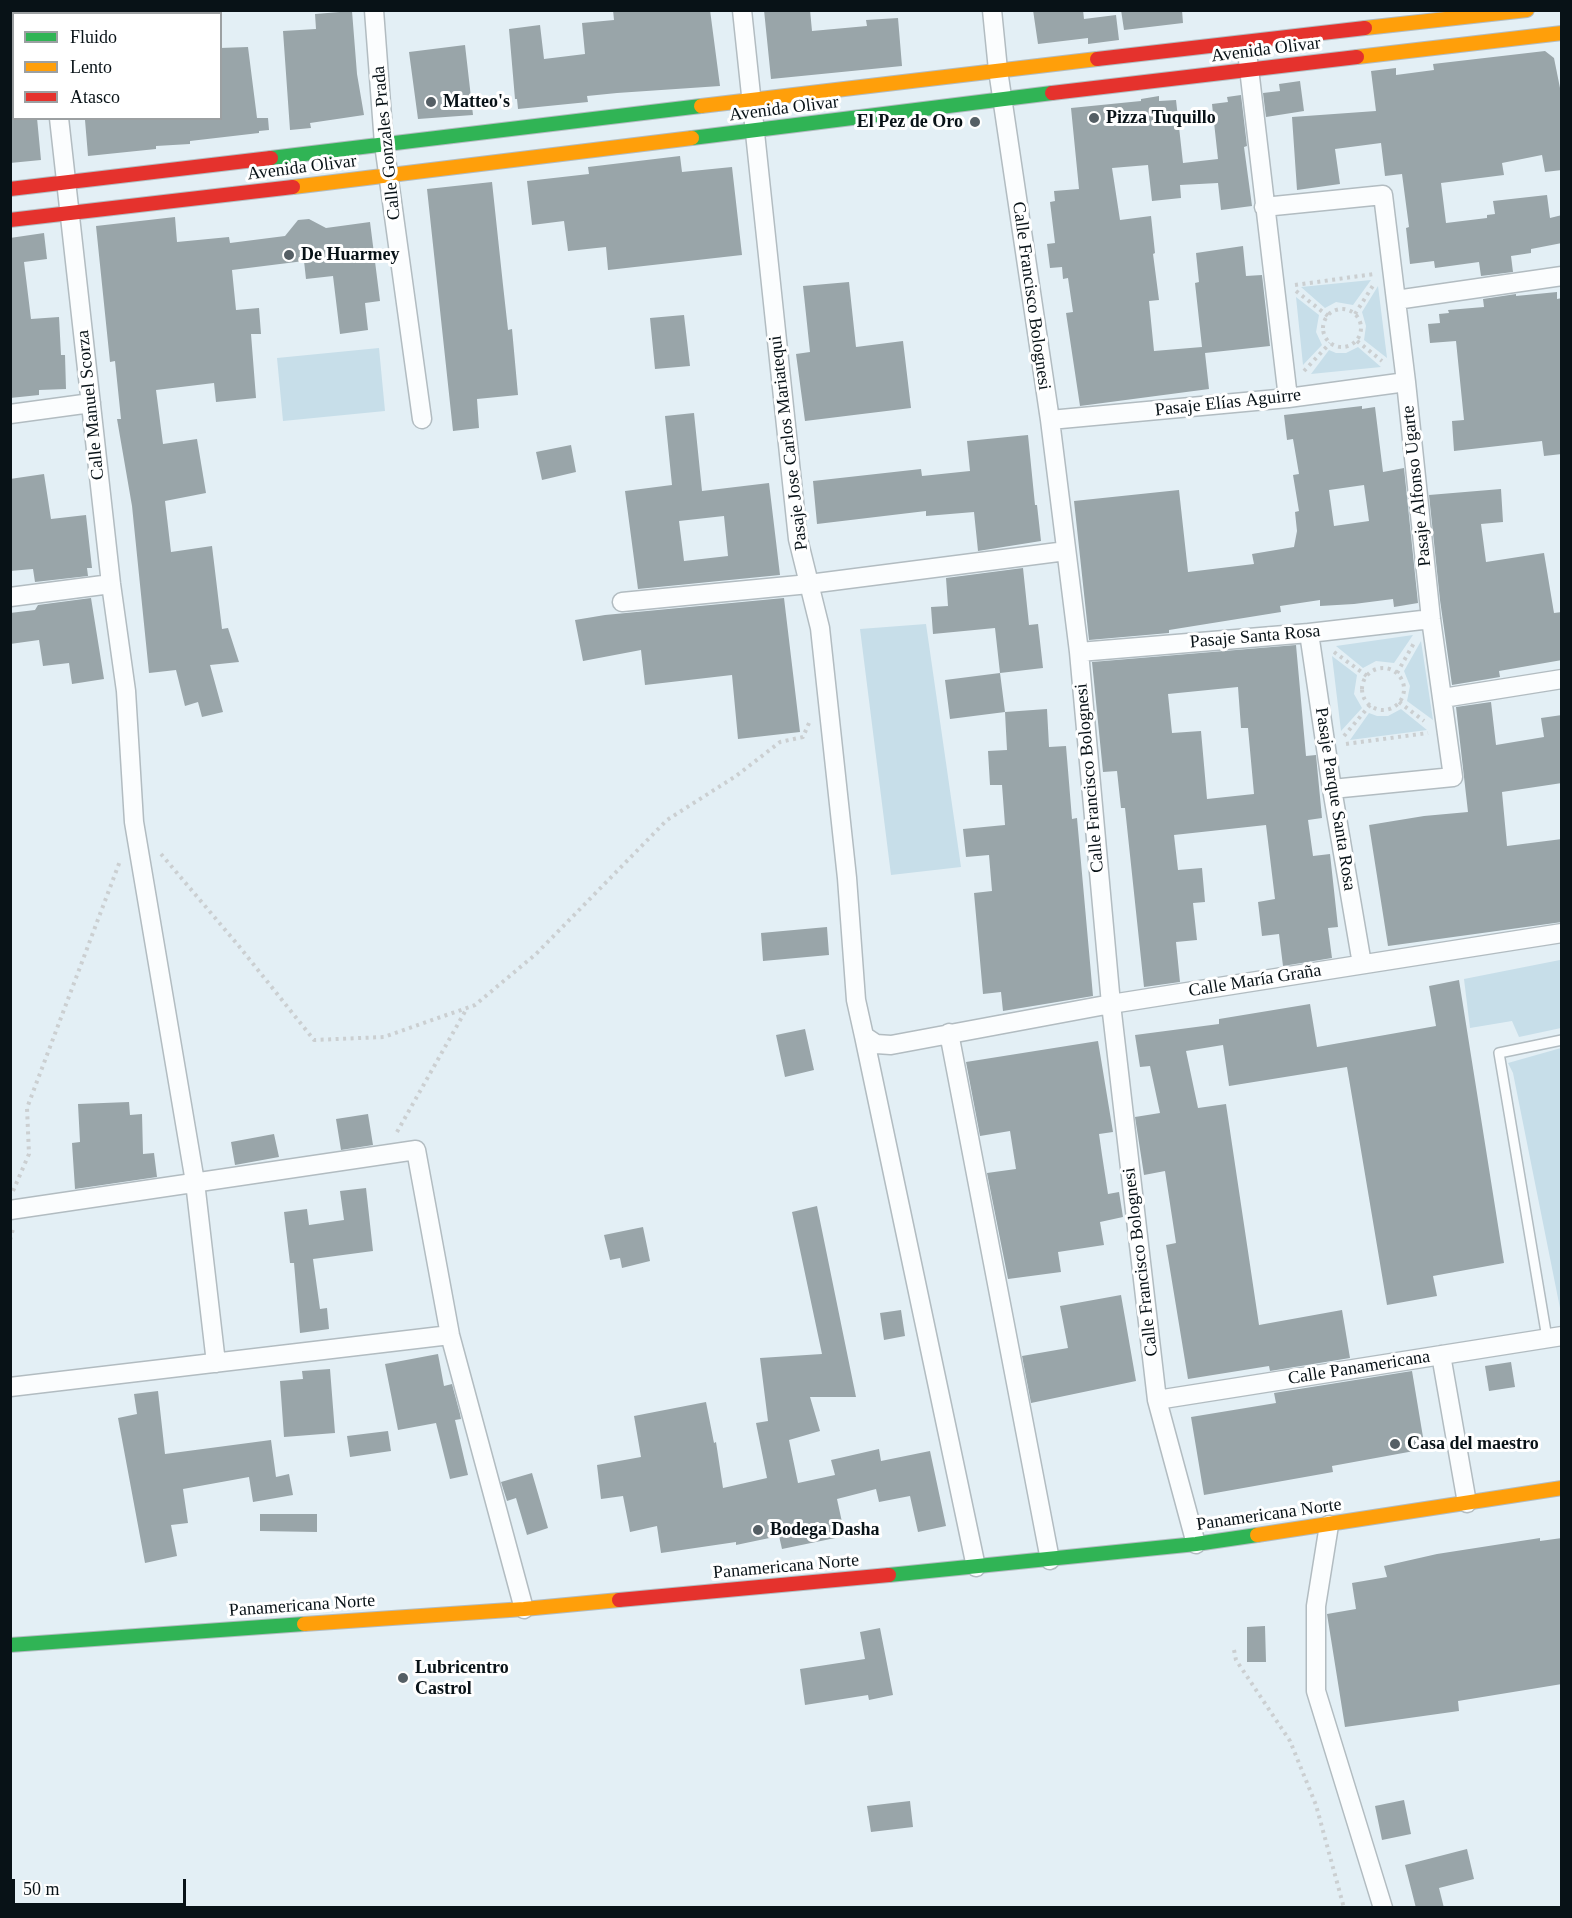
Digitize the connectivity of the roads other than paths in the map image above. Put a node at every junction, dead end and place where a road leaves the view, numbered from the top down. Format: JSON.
{"nodes":[{"id":1,"x":374,"y":10,"type":"edge"},
{"id":2,"x":742,"y":10,"type":"edge"},
{"id":3,"x":992,"y":10,"type":"edge"},
{"id":4,"x":1527,"y":10,"type":"edge"},
{"id":5,"x":1562,"y":33,"type":"edge"},
{"id":6,"x":1246,"y":42,"type":"junction"},
{"id":7,"x":998,"y":70,"type":"junction"},
{"id":8,"x":1249,"y":70,"type":"junction"},
{"id":9,"x":1002,"y":99,"type":"junction"},
{"id":10,"x":752,"y":100,"type":"junction"},
{"id":11,"x":59,"y":120,"type":"edge"},
{"id":12,"x":755,"y":130,"type":"junction"},
{"id":13,"x":384,"y":144,"type":"junction"},
{"id":14,"x":390,"y":176,"type":"junction"},
{"id":15,"x":66,"y":182,"type":"junction"},
{"id":16,"x":10,"y":189,"type":"edge"},
{"id":17,"x":1264,"y":207,"type":"junction"},
{"id":18,"x":69,"y":214,"type":"junction"},
{"id":19,"x":10,"y":220,"type":"edge"},
{"id":20,"x":1562,"y":276,"type":"edge"},
{"id":21,"x":1396,"y":300,"type":"junction"},
{"id":22,"x":1406,"y":382,"type":"junction"},
{"id":23,"x":1288,"y":398,"type":"junction"},
{"id":24,"x":91,"y":403,"type":"junction"},
{"id":25,"x":10,"y":414,"type":"edge"},
{"id":26,"x":422,"y":419,"type":"dead end"},
{"id":27,"x":1050,"y":420,"type":"junction"},
{"id":28,"x":1066,"y":551,"type":"junction"},
{"id":29,"x":111,"y":584,"type":"junction"},
{"id":30,"x":809,"y":584,"type":"junction"},
{"id":31,"x":10,"y":597,"type":"edge"},
{"id":32,"x":622,"y":602,"type":"dead end"},
{"id":33,"x":1431,"y":619,"type":"junction"},
{"id":34,"x":1309,"y":633,"type":"junction"},
{"id":35,"x":1078,"y":652,"type":"junction"},
{"id":36,"x":1562,"y":679,"type":"edge"},
{"id":37,"x":1443,"y":698,"type":"junction"},
{"id":38,"x":1332,"y":789,"type":"junction"},
{"id":39,"x":1562,"y":933,"type":"edge"},
{"id":40,"x":1362,"y":964,"type":"junction"},
{"id":41,"x":1112,"y":1004,"type":"junction"},
{"id":42,"x":949,"y":1033,"type":"junction"},
{"id":43,"x":864,"y":1036,"type":"junction"},
{"id":44,"x":1562,"y":1040,"type":"edge"},
{"id":45,"x":195,"y":1182,"type":"junction"},
{"id":46,"x":10,"y":1210,"type":"edge"},
{"id":47,"x":450,"y":1335,"type":"junction"},
{"id":48,"x":1554,"y":1337,"type":"edge"},
{"id":49,"x":1441,"y":1355,"type":"junction"},
{"id":50,"x":216,"y":1363,"type":"junction"},
{"id":51,"x":10,"y":1387,"type":"edge"},
{"id":52,"x":1157,"y":1400,"type":"junction"},
{"id":53,"x":1562,"y":1488,"type":"edge"},
{"id":54,"x":1467,"y":1503,"type":"junction"},
{"id":55,"x":1329,"y":1526,"type":"junction"},
{"id":56,"x":1196,"y":1544,"type":"junction"},
{"id":57,"x":1050,"y":1560,"type":"junction"},
{"id":58,"x":976,"y":1568,"type":"junction"},
{"id":59,"x":524,"y":1609,"type":"junction"},
{"id":60,"x":10,"y":1645,"type":"edge"},
{"id":61,"x":1383,"y":1908,"type":"edge"}],
"edges":[{"from":1,"to":13,"type":"street","name":"Calle Gonzales Prada"},
{"from":2,"to":10,"type":"street","name":"Pasaje Jose Carlos Mariatequi"},
{"from":3,"to":7,"type":"street","name":"Calle Francisco Bolognesi"},
{"from":4,"to":6,"type":"main road","name":"Avenida Olivar"},
{"from":5,"to":8,"type":"main road","name":"Avenida Olivar"},
{"from":6,"to":7,"type":"main road","name":"Avenida Olivar"},
{"from":6,"to":8,"type":"street"},
{"from":7,"to":9,"type":"street","name":"Calle Francisco Bolognesi"},
{"from":7,"to":10,"type":"main road","name":"Avenida Olivar"},
{"from":8,"to":9,"type":"main road","name":"Avenida Olivar"},
{"from":8,"to":17,"type":"street"},
{"from":9,"to":12,"type":"main road","name":"Avenida Olivar"},
{"from":9,"to":27,"type":"street","name":"Calle Francisco Bolognesi"},
{"from":10,"to":12,"type":"street","name":"Pasaje Jose Carlos Mariatequi"},
{"from":10,"to":13,"type":"main road","name":"Avenida Olivar"},
{"from":11,"to":15,"type":"street","name":"Calle Manuel Scorza"},
{"from":12,"to":14,"type":"main road","name":"Avenida Olivar"},
{"from":12,"to":30,"type":"street","name":"Pasaje Jose Carlos Mariatequi"},
{"from":13,"to":14,"type":"street","name":"Calle Gonzales Prada"},
{"from":13,"to":15,"type":"main road","name":"Avenida Olivar"},
{"from":14,"to":18,"type":"main road","name":"Avenida Olivar"},
{"from":14,"to":26,"type":"street","name":"Calle Gonzales Prada"},
{"from":15,"to":16,"type":"main road","name":"Avenida Olivar"},
{"from":15,"to":18,"type":"street","name":"Calle Manuel Scorza"},
{"from":17,"to":21,"type":"street","name":"Pasaje Alfonso Ugarte"},
{"from":17,"to":23,"type":"street"},
{"from":18,"to":19,"type":"main road","name":"Avenida Olivar"},
{"from":18,"to":24,"type":"street","name":"Calle Manuel Scorza"},
{"from":20,"to":21,"type":"street"},
{"from":21,"to":22,"type":"street","name":"Pasaje Alfonso Ugarte"},
{"from":22,"to":23,"type":"street","name":"Pasaje Elías Aguirre"},
{"from":22,"to":33,"type":"street","name":"Pasaje Alfonso Ugarte"},
{"from":23,"to":27,"type":"street","name":"Pasaje Elías Aguirre"},
{"from":24,"to":25,"type":"street"},
{"from":24,"to":29,"type":"street","name":"Calle Manuel Scorza"},
{"from":27,"to":28,"type":"street","name":"Calle Francisco Bolognesi"},
{"from":28,"to":30,"type":"street"},
{"from":28,"to":35,"type":"street","name":"Calle Francisco Bolognesi"},
{"from":29,"to":31,"type":"street"},
{"from":29,"to":45,"type":"street","name":"Calle Manuel Scorza"},
{"from":30,"to":32,"type":"street"},
{"from":30,"to":43,"type":"street","name":"Pasaje Jose Carlos Mariatequi"},
{"from":33,"to":34,"type":"street","name":"Pasaje Santa Rosa"},
{"from":33,"to":37,"type":"street","name":"Pasaje Alfonso Ugarte"},
{"from":34,"to":35,"type":"street","name":"Pasaje Santa Rosa"},
{"from":34,"to":38,"type":"street","name":"Pasaje Parque Santa Rosa"},
{"from":35,"to":41,"type":"street","name":"Calle Francisco Bolognesi"},
{"from":36,"to":37,"type":"street"},
{"from":37,"to":38,"type":"street","name":"Pasaje Alfonso Ugarte"},
{"from":38,"to":40,"type":"street","name":"Pasaje Parque Santa Rosa"},
{"from":39,"to":40,"type":"street","name":"Calle María Graña"},
{"from":40,"to":41,"type":"street","name":"Calle María Graña"},
{"from":41,"to":42,"type":"street","name":"Calle María Graña"},
{"from":41,"to":52,"type":"street","name":"Calle Francisco Bolognesi"},
{"from":42,"to":43,"type":"street"},
{"from":42,"to":57,"type":"street"},
{"from":43,"to":58,"type":"street","name":"Pasaje Jose Carlos Mariatequi"},
{"from":44,"to":48,"type":"lane"},
{"from":45,"to":46,"type":"street"},
{"from":45,"to":47,"type":"street"},
{"from":45,"to":50,"type":"street","name":"Calle Manuel Scorza"},
{"from":47,"to":50,"type":"street"},
{"from":47,"to":59,"type":"street"},
{"from":48,"to":49,"type":"street","name":"Calle Panamericana"},
{"from":49,"to":52,"type":"street","name":"Calle Panamericana"},
{"from":49,"to":54,"type":"street"},
{"from":50,"to":51,"type":"street"},
{"from":52,"to":56,"type":"street","name":"Calle Francisco Bolognesi"},
{"from":53,"to":54,"type":"main road","name":"Panamericana Norte"},
{"from":54,"to":55,"type":"main road","name":"Panamericana Norte"},
{"from":55,"to":56,"type":"main road","name":"Panamericana Norte"},
{"from":55,"to":61,"type":"street"},
{"from":56,"to":57,"type":"main road","name":"Panamericana Norte"},
{"from":57,"to":58,"type":"main road","name":"Panamericana Norte"},
{"from":58,"to":59,"type":"main road","name":"Panamericana Norte"},
{"from":59,"to":60,"type":"main road","name":"Panamericana Norte"}]}
